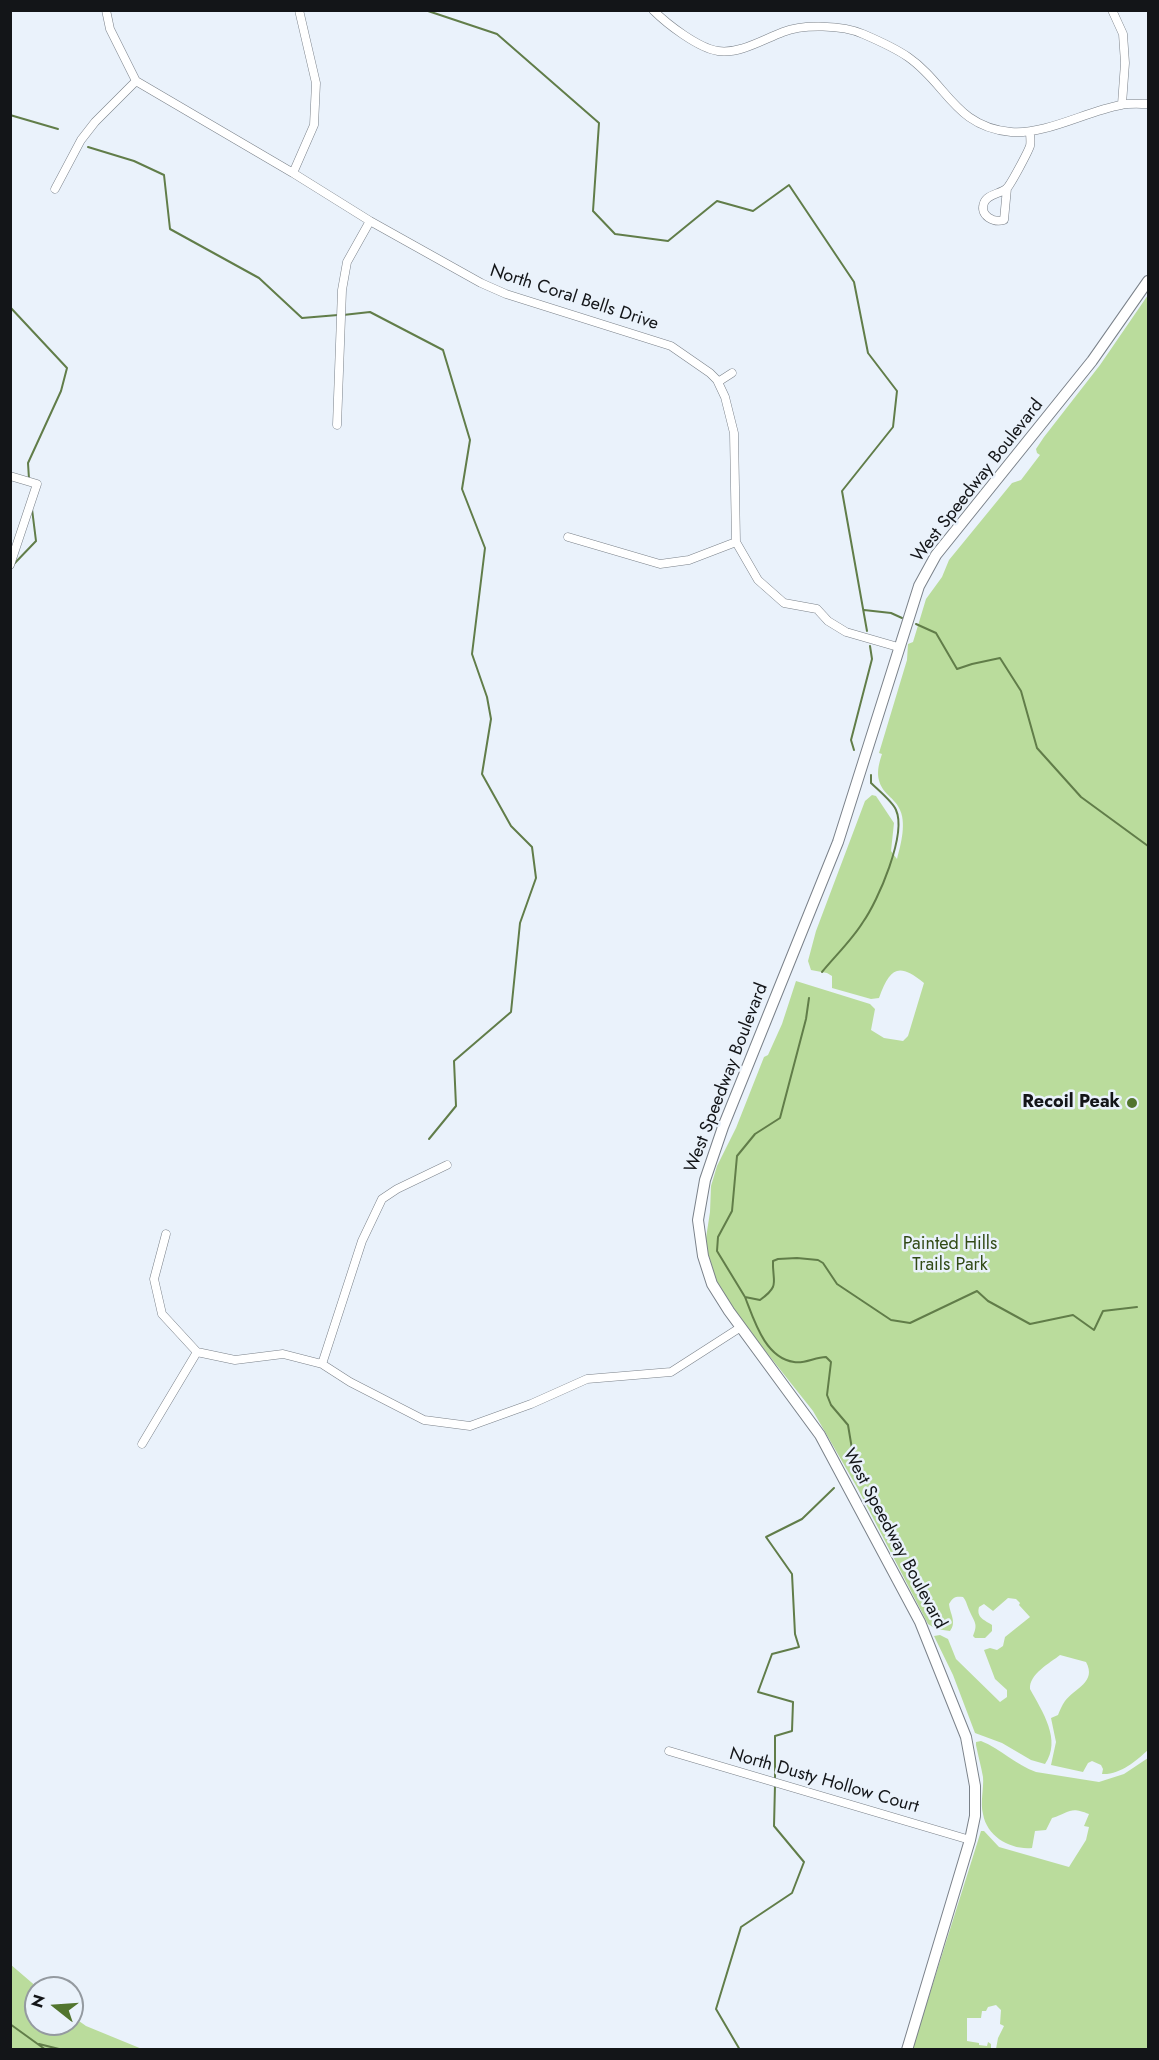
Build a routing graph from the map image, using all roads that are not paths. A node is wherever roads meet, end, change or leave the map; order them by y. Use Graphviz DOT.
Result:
graph roads {
  1 [pos="106,10"];
  2 [pos="298,10"];
  3 [pos="652,10"];
  4 [pos="1112,10"];
  5 [pos="136,81"];
  6 [pos="1122,104"];
  7 [pos="1149,104"];
  8 [pos="1030,132"];
  9 [pos="293,173"];
  10 [pos="1007,188"];
  11 [pos="55,189"];
  12 [pos="370,221"];
  13 [pos="1149,281"];
  14 [pos="732,373"];
  15 [pos="718,382"];
  16 [pos="337,425"];
  17 [pos="10,476"];
  18 [pos="568,537"];
  19 [pos="736,542"];
  20 [pos="10,565"];
  21 [pos="898,647"];
  22 [pos="447,1165"];
  23 [pos="166,1234"];
  24 [pos="741,1327"];
  25 [pos="197,1352"];
  26 [pos="322,1364"];
  27 [pos="142,1444"];
  28 [pos="669,1751"];
  29 [pos="970,1840"];
  30 [pos="907,2049"];
  1 -- 5 [label="street"];
  2 -- 9 [label="street"];
  3 -- 8 [label="street"];
  4 -- 6 [label="street"];
  5 -- 9 [label="street, North Coral Bells Drive"];
  5 -- 11 [label="street"];
  6 -- 7 [label="street"];
  6 -- 8 [label="street"];
  8 -- 10 [label="street"];
  9 -- 12 [label="street, North Coral Bells Drive"];
  10 -- 10 [label="street"];
  12 -- 15 [label="street, North Coral Bells Drive"];
  12 -- 16 [label="street"];
  13 -- 21 [label="main road, West Speedway Boulevard"];
  14 -- 15 [label="street"];
  15 -- 19 [label="street, North Coral Bells Drive"];
  17 -- 20 [label="street"];
  18 -- 19 [label="street"];
  19 -- 21 [label="street, North Coral Bells Drive"];
  21 -- 24 [label="main road, West Speedway Boulevard"];
  22 -- 26 [label="street"];
  23 -- 25 [label="street"];
  24 -- 26 [label="street"];
  24 -- 29 [label="main road, West Speedway Boulevard"];
  25 -- 26 [label="street"];
  25 -- 27 [label="street"];
  28 -- 29 [label="street, North Dusty Hollow Court"];
  29 -- 30 [label="main road, West Speedway Boulevard"];
}
